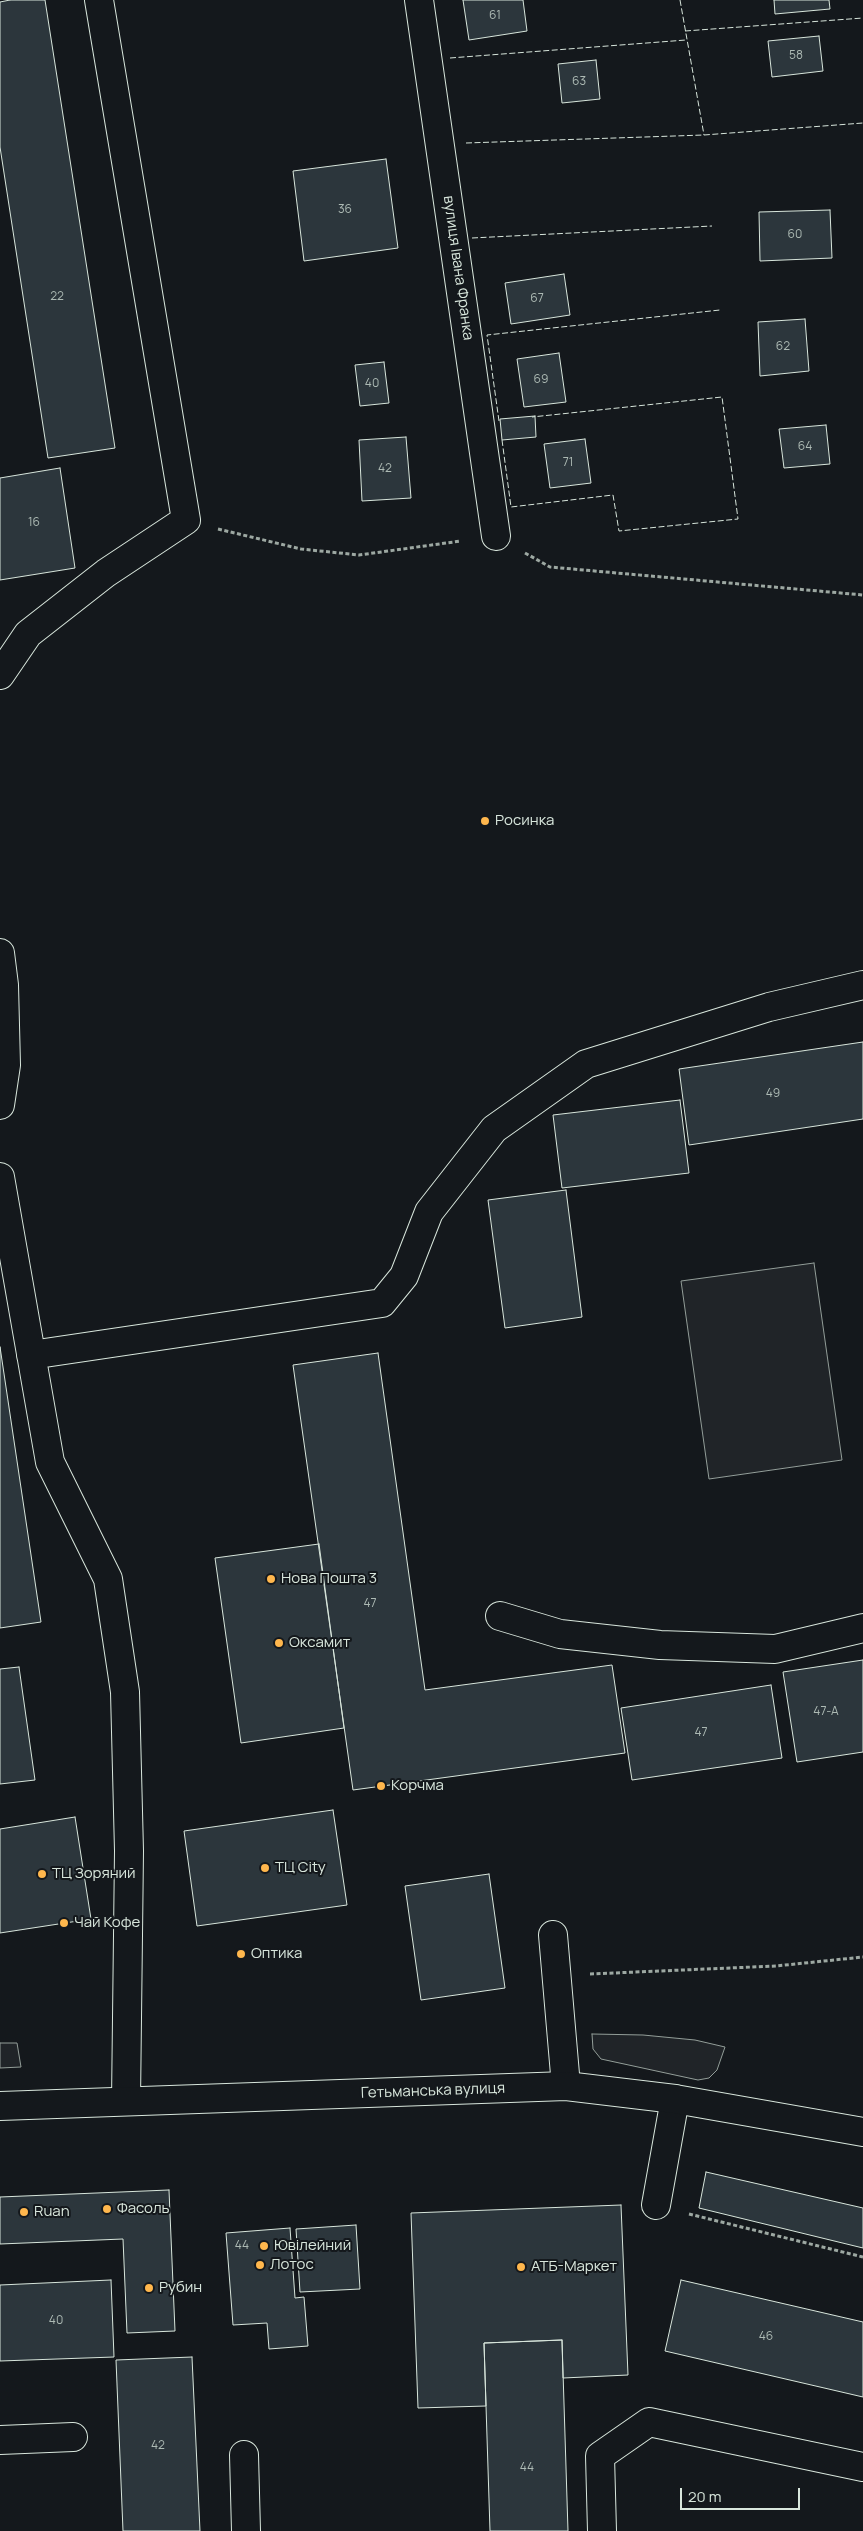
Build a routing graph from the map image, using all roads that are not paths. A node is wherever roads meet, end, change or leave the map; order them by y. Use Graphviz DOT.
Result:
graph roads {
  1 [pos="100,0"];
  2 [pos="419,0"];
  3 [pos="496,536"];
  4 [pos="0,675"];
  5 [pos="0,953"];
  6 [pos="863,986"];
  7 [pos="0,1105"];
  8 [pos="0,1177"];
  9 [pos="31,1355"];
  10 [pos="500,1616"];
  11 [pos="863,1628"];
  12 [pos="553,1935"];
  13 [pos="566,2086"];
  14 [pos="675,2099"];
  15 [pos="126,2101"];
  16 [pos="0,2106"];
  17 [pos="863,2132"];
  18 [pos="656,2205"];
  19 [pos="73,2437"];
  20 [pos="0,2440"];
  21 [pos="244,2455"];
  22 [pos="863,2467"];
  23 [pos="246,2531"];
  24 [pos="602,2531"];
  1 -- 4 [label="main road"];
  2 -- 3 [label="main road, вулиця Івана Франка"];
  5 -- 7 [label="main road"];
  6 -- 9 [label="main road"];
  8 -- 9 [label="main road"];
  9 -- 15 [label="main road"];
  10 -- 11 [label="main road"];
  12 -- 13 [label="main road"];
  13 -- 14 [label="main road, Гетьманська вулиця"];
  13 -- 15 [label="main road, Гетьманська вулиця"];
  14 -- 17 [label="main road, Гетьманська вулиця"];
  14 -- 18 [label="main road"];
  15 -- 16 [label="main road, Гетьманська вулиця"];
  19 -- 20 [label="main road"];
  21 -- 23 [label="main road"];
  22 -- 24 [label="main road"];
}
